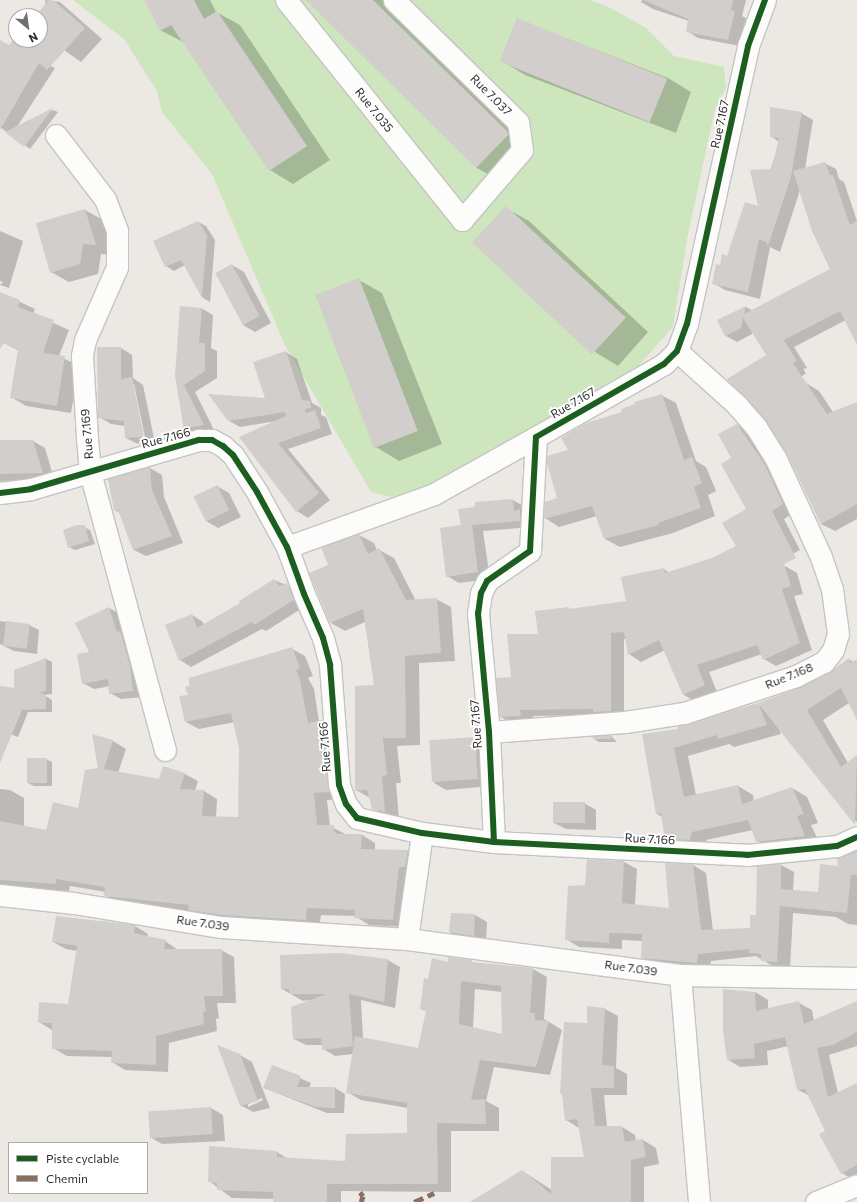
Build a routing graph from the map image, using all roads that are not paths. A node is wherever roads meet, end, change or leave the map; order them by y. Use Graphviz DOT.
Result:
graph roads {
  1 [pos="286,0"];
  2 [pos="394,0"];
  3 [pos="765,0"];
  4 [pos="56,135"];
  5 [pos="462,220"];
  6 [pos="677,351"];
  7 [pos="536,437"];
  8 [pos="90,472"];
  9 [pos="0,493"];
  10 [pos="287,547"];
  11 [pos="489,732"];
  12 [pos="165,750"];
  13 [pos="422,833"];
  14 [pos="857,838"];
  15 [pos="494,842"];
  16 [pos="0,895"];
  17 [pos="408,938"];
  18 [pos="680,975"];
  19 [pos="857,978"];
  20 [pos="857,1185"];
  21 [pos="699,1202"];
  22 [pos="816,1202"];
  1 -- 5 [label="street, Rue 7.035"];
  2 -- 5 [label="street, Rue 7.037"];
  3 -- 6 [label="street, Rue 7.167"];
  4 -- 8 [label="street, Rue 7.169"];
  6 -- 7 [label="street, Rue 7.167"];
  6 -- 11 [label="street, Rue 7.168"];
  7 -- 10 [label="street"];
  7 -- 11 [label="street, Rue 7.167"];
  8 -- 9 [label="street, Rue 7.166"];
  8 -- 10 [label="street, Rue 7.166"];
  8 -- 12 [label="street, Rue 7.169"];
  10 -- 13 [label="street, Rue 7.166"];
  11 -- 15 [label="street, Rue 7.167"];
  13 -- 15 [label="street, Rue 7.166"];
  13 -- 17 [label="street"];
  14 -- 15 [label="street, Rue 7.166"];
  16 -- 17 [label="street, Rue 7.039"];
  17 -- 18 [label="street, Rue 7.039"];
  18 -- 19 [label="street, Rue 7.039"];
  18 -- 21 [label="street"];
  20 -- 22 [label="street"];
}
